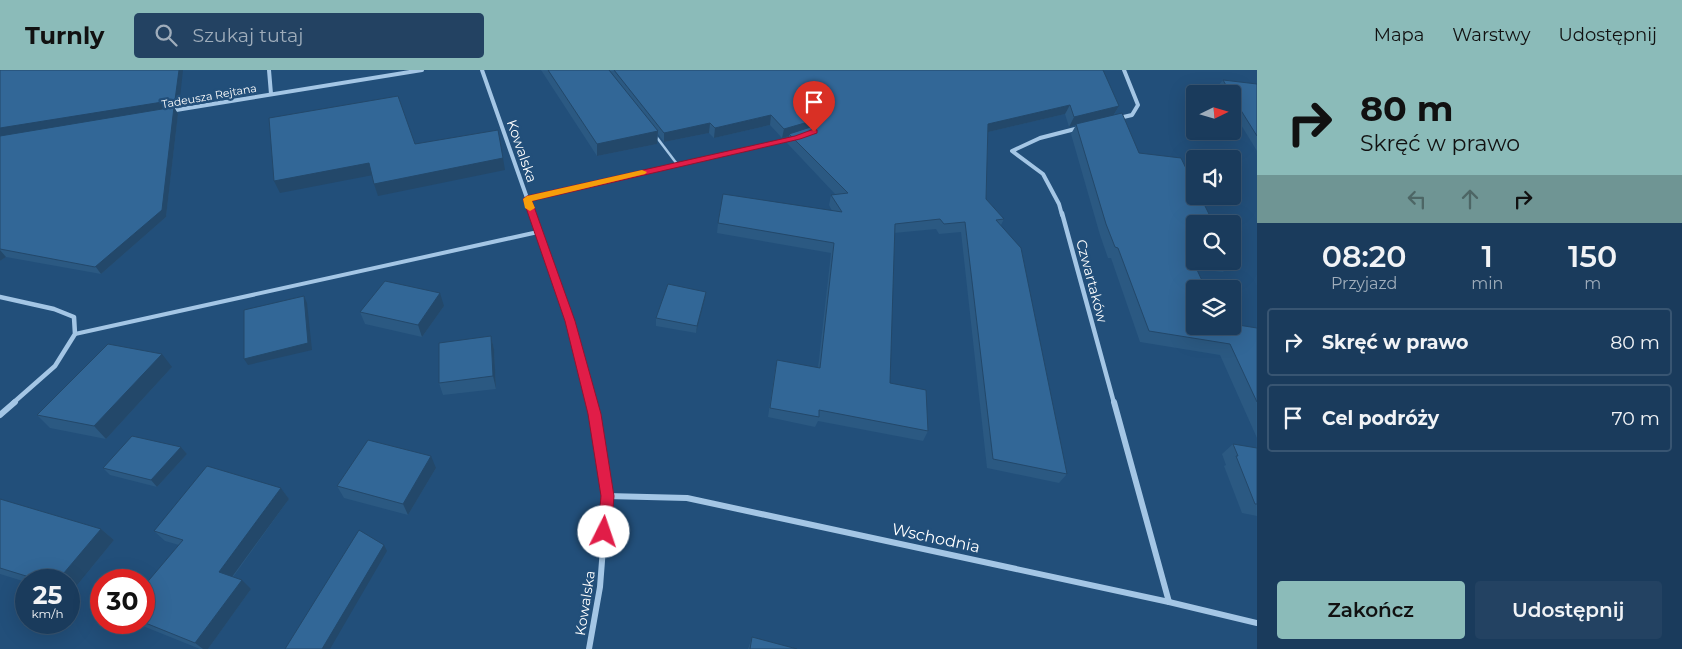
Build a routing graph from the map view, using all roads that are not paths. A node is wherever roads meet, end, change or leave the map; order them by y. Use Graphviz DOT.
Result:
graph roads {
  1 [pos="269,70"];
  2 [pos="422,70"];
  3 [pos="482,70"];
  4 [pos="1124,70"];
  5 [pos="271,94"];
  6 [pos="164,112"];
  7 [pos="1114,119"];
  8 [pos="1087,126"];
  9 [pos="653,133"];
  10 [pos="797,138"];
  11 [pos="677,164"];
  12 [pos="527,199"];
  13 [pos="538,232"];
  14 [pos="0,297"];
  15 [pos="75,334"];
  16 [pos="0,415"];
  17 [pos="607,496"];
  18 [pos="1169,602"];
  19 [pos="1257,623"];
  20 [pos="589,649"];
  1 -- 5 [label="street"];
  2 -- 5 [label="street, Tadeusza Rejtana"];
  3 -- 12 [label="street, Kowalska"];
  4 -- 7 [label="street"];
  5 -- 6 [label="street, Tadeusza Rejtana"];
  8 -- 18 [label="street, Czwartaków"];
  9 -- 11 [label="lane"];
  10 -- 11 [label="lane"];
  11 -- 12 [label="lane"];
  12 -- 13 [label="street, Kowalska"];
  13 -- 15 [label="lane"];
  13 -- 17 [label="street, Kowalska"];
  14 -- 15 [label="street"];
  15 -- 16 [label="street"];
  17 -- 18 [label="street, Wschodnia"];
  17 -- 20 [label="street, Kowalska"];
  18 -- 19 [label="street, Wschodnia"];
}
